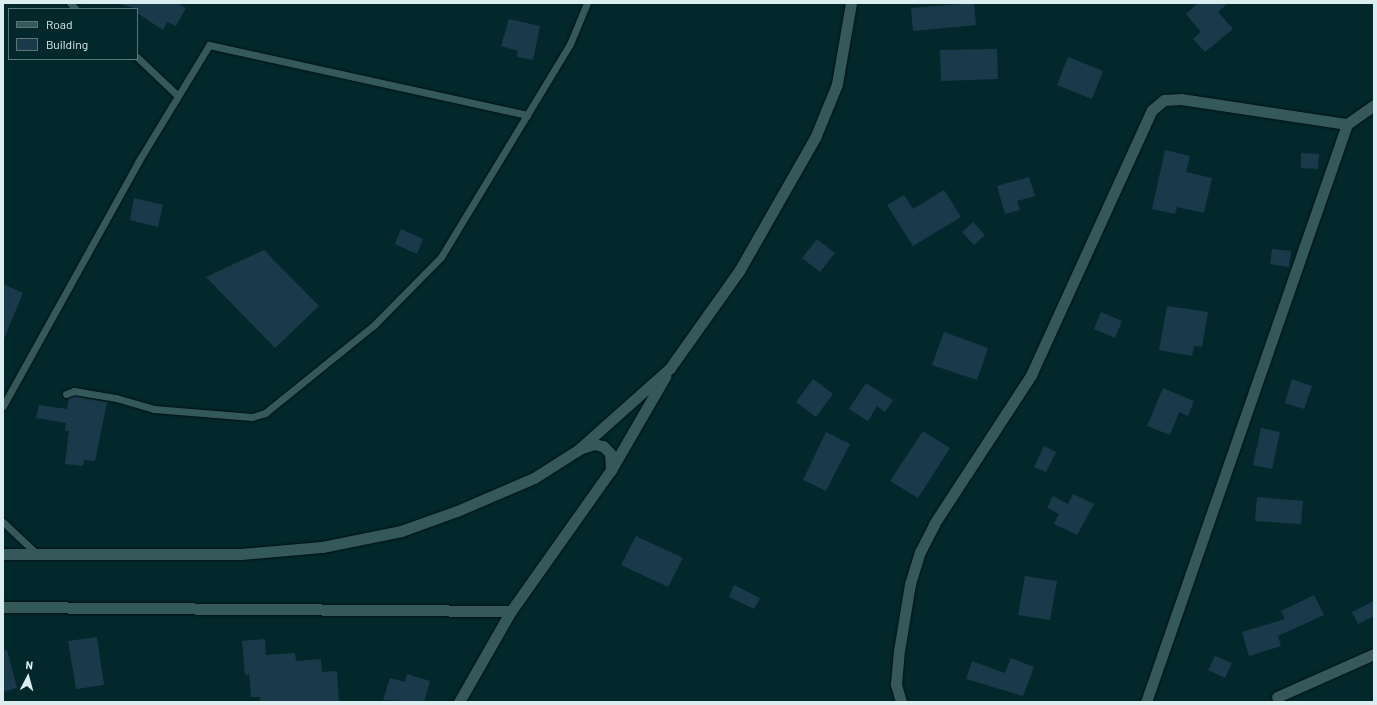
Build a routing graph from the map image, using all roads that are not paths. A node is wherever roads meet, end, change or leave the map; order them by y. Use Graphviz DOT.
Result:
graph roads {
  1 [pos="587,3"];
  2 [pos="851,3"];
  3 [pos="138,58"];
  4 [pos="177,95"];
  5 [pos="1374,105"];
  6 [pos="527,115"];
  7 [pos="1347,124"];
  8 [pos="670,368"];
  9 [pos="66,394"];
  10 [pos="3,406"];
  11 [pos="578,450"];
  12 [pos="611,470"];
  13 [pos="3,522"];
  14 [pos="3,554"];
  15 [pos="37,554"];
  16 [pos="3,607"];
  17 [pos="511,611"];
  18 [pos="1374,654"];
  19 [pos="1277,697"];
  20 [pos="459,702"];
  21 [pos="901,702"];
  22 [pos="1146,702"];
  1 -- 6 [label="lane"];
  2 -- 8 [label="street"];
  3 -- 4 [label="lane"];
  4 -- 6 [label="lane"];
  4 -- 10 [label="lane"];
  5 -- 7 [label="street"];
  6 -- 9 [label="lane"];
  7 -- 21 [label="street"];
  7 -- 22 [label="street"];
  8 -- 11 [label="street"];
  8 -- 12 [label="street"];
  11 -- 12 [label="street"];
  11 -- 15 [label="street"];
  12 -- 17 [label="street"];
  13 -- 15 [label="lane"];
  14 -- 15 [label="street"];
  16 -- 17 [label="street"];
  17 -- 20 [label="street"];
  18 -- 19 [label="street"];
}
